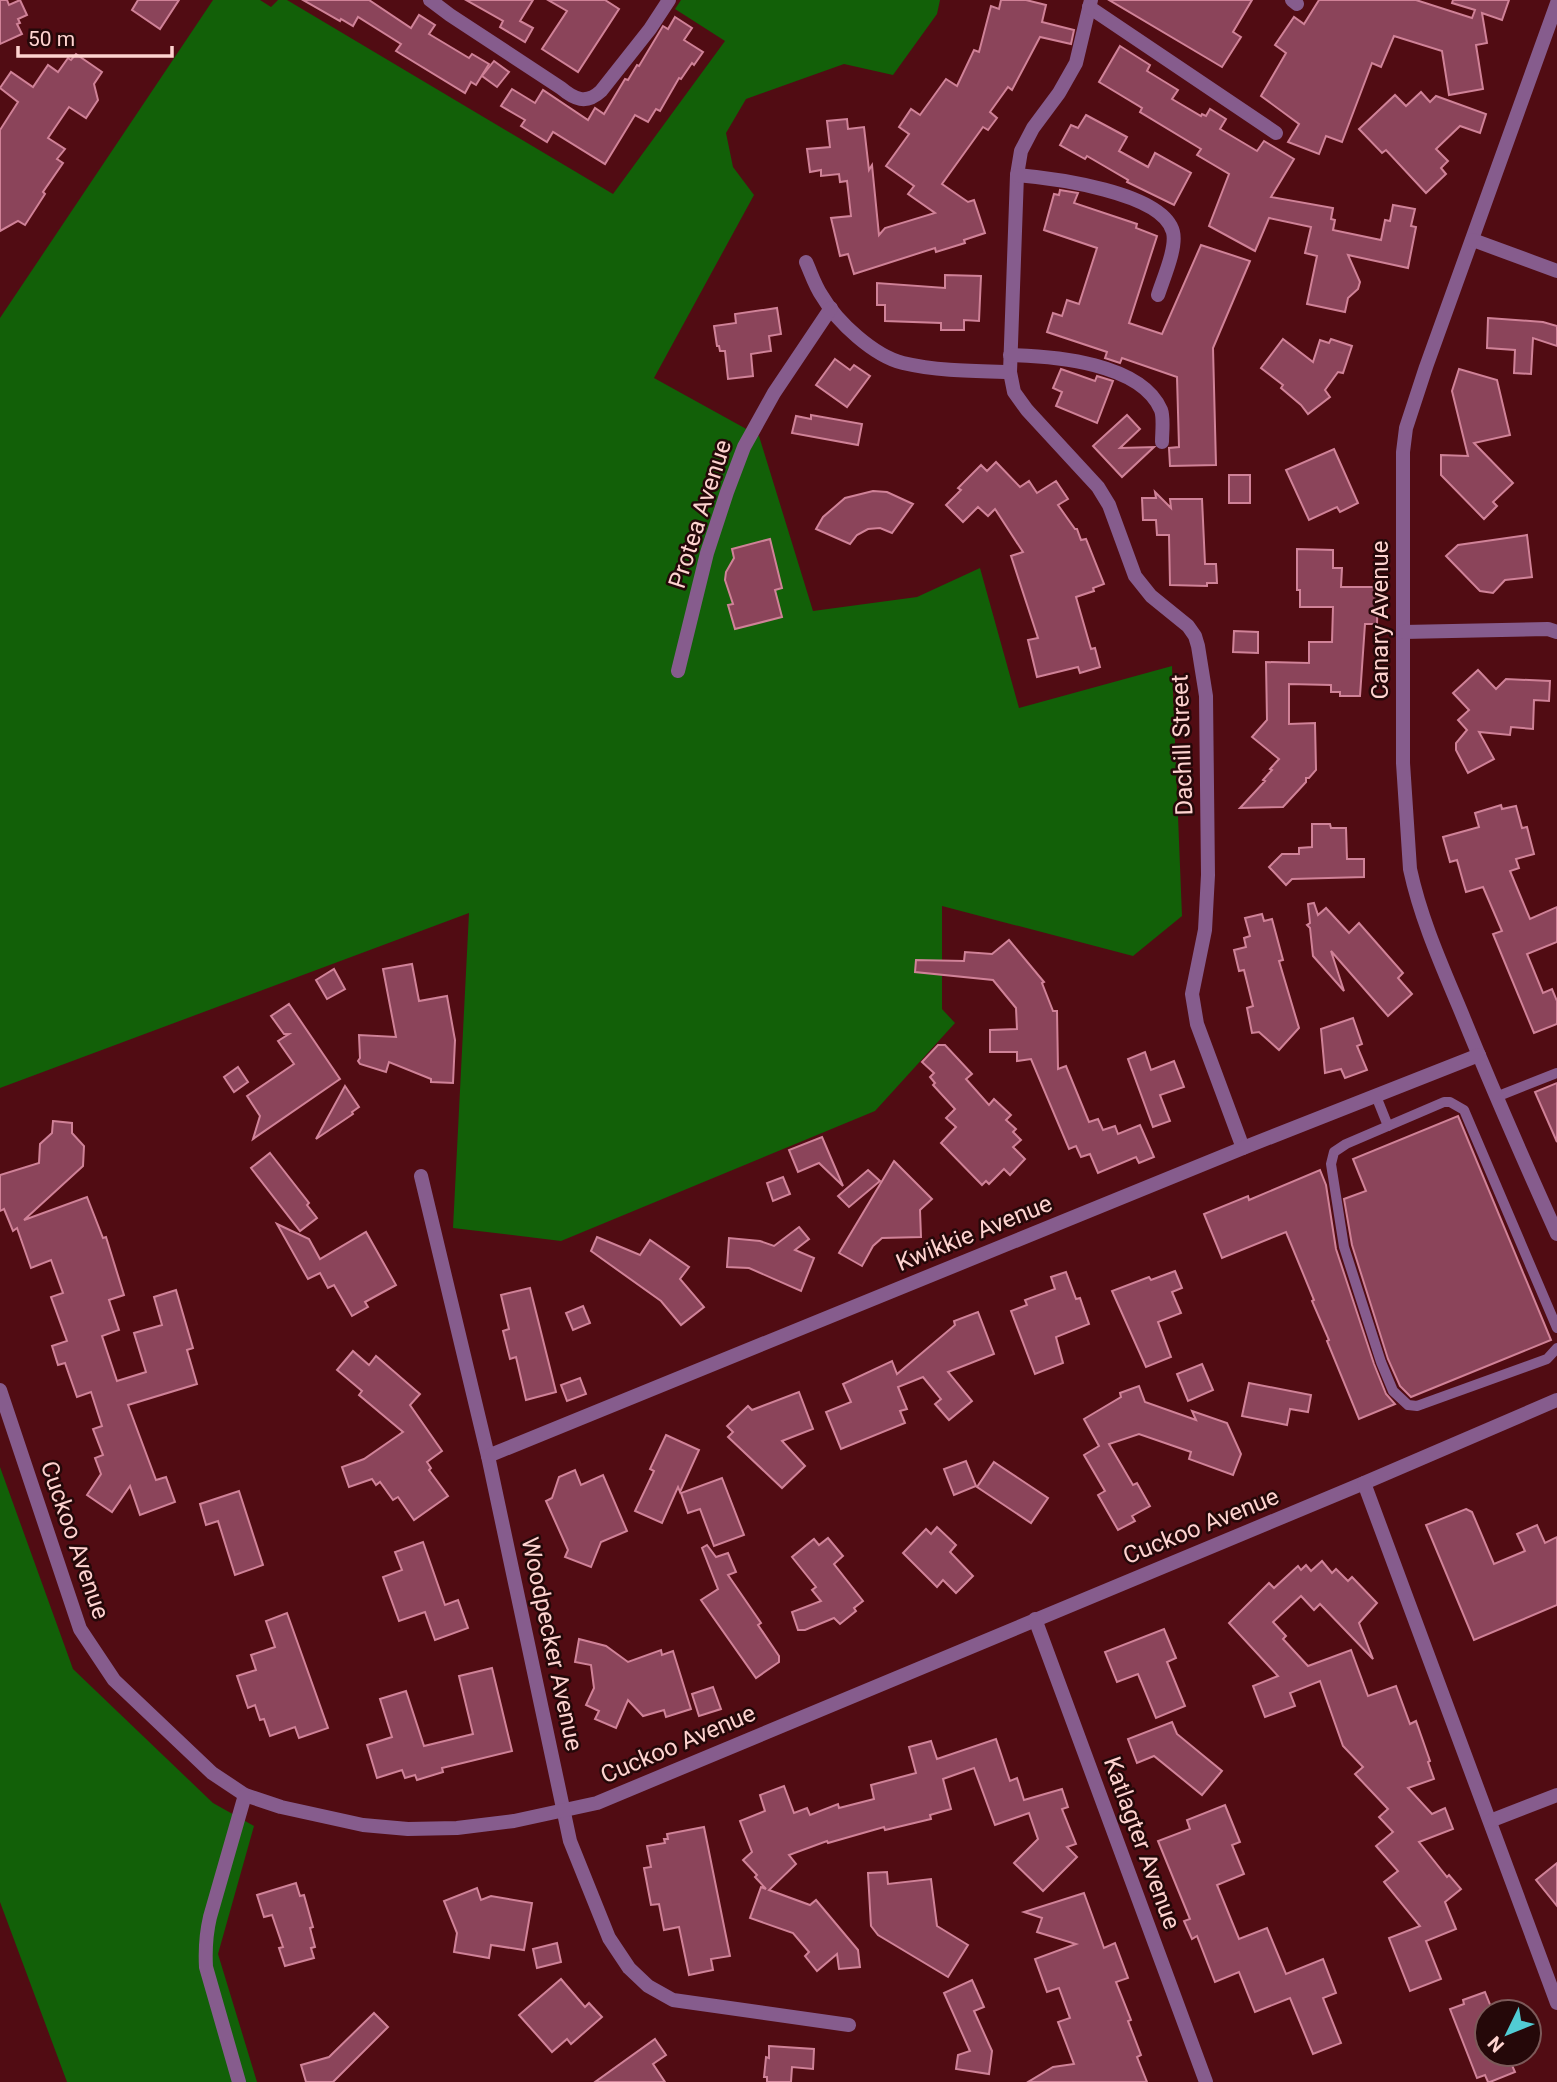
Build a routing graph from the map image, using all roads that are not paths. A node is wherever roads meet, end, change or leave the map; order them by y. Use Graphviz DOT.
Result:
graph roads {
  1 [pos="430,0"];
  2 [pos="669,0"];
  3 [pos="1557,3"];
  4 [pos="1090,4"];
  5 [pos="1276,133"];
  6 [pos="1017,175"];
  7 [pos="1473,240"];
  8 [pos="806,262"];
  9 [pos="1557,271"];
  10 [pos="1158,295"];
  11 [pos="831,308"];
  12 [pos="1010,355"];
  13 [pos="1010,372"];
  14 [pos="1162,442"];
  15 [pos="1403,632"];
  16 [pos="1557,632"];
  17 [pos="678,671"];
  18 [pos="1479,1055"];
  19 [pos="1557,1073"];
  20 [pos="1376,1096"];
  21 [pos="1496,1097"];
  22 [pos="1388,1126"];
  23 [pos="1244,1148"];
  24 [pos="421,1176"];
  25 [pos="1557,1234"];
  26 [pos="1557,1328"];
  27 [pos="1557,1348"];
  28 [pos="0,1390"];
  29 [pos="1557,1400"];
  30 [pos="488,1457"];
  31 [pos="1364,1483"];
  32 [pos="1035,1619"];
  33 [pos="245,1795"];
  34 [pos="1557,1795"];
  35 [pos="565,1810"];
  36 [pos="1490,1821"];
  37 [pos="1557,2003"];
  38 [pos="849,2025"];
  39 [pos="239,2082"];
  40 [pos="1206,2082"];
  1 -- 2 [label="street"];
  3 -- 7 [label="street, Canary Avenue"];
  4 -- 5 [label="street"];
  4 -- 6 [label="street, Dachill Street"];
  6 -- 10 [label="street"];
  6 -- 12 [label="street, Dachill Street"];
  7 -- 9 [label="street"];
  7 -- 15 [label="street, Canary Avenue"];
  8 -- 11 [label="street"];
  11 -- 13 [label="street"];
  11 -- 17 [label="street, Protea Avenue"];
  12 -- 13 [label="street, Dachill Street"];
  12 -- 14 [label="street"];
  13 -- 23 [label="street, Dachill Street"];
  15 -- 16 [label="street"];
  15 -- 18 [label="street, Canary Avenue"];
  18 -- 20 [label="street, Kwikkie Avenue"];
  18 -- 21 [label="street, Canary Avenue"];
  19 -- 21 [label="lane"];
  20 -- 22 [label="lane"];
  20 -- 23 [label="street, Kwikkie Avenue"];
  21 -- 25 [label="street, Canary Avenue"];
  22 -- 26 [label="lane"];
  22 -- 27 [label="lane"];
  23 -- 30 [label="street, Kwikkie Avenue"];
  24 -- 30 [label="street, Woodpecker Avenue"];
  28 -- 33 [label="street, Cuckoo Avenue"];
  29 -- 31 [label="street, Cuckoo Avenue"];
  30 -- 35 [label="street, Woodpecker Avenue"];
  31 -- 32 [label="street, Cuckoo Avenue"];
  31 -- 36 [label="street"];
  32 -- 35 [label="street, Cuckoo Avenue"];
  32 -- 40 [label="street, Katlagter Avenue"];
  33 -- 35 [label="street, Cuckoo Avenue"];
  33 -- 39 [label="street"];
  34 -- 36 [label="street"];
  35 -- 38 [label="street, Woodpecker Avenue"];
  36 -- 37 [label="street"];
}
